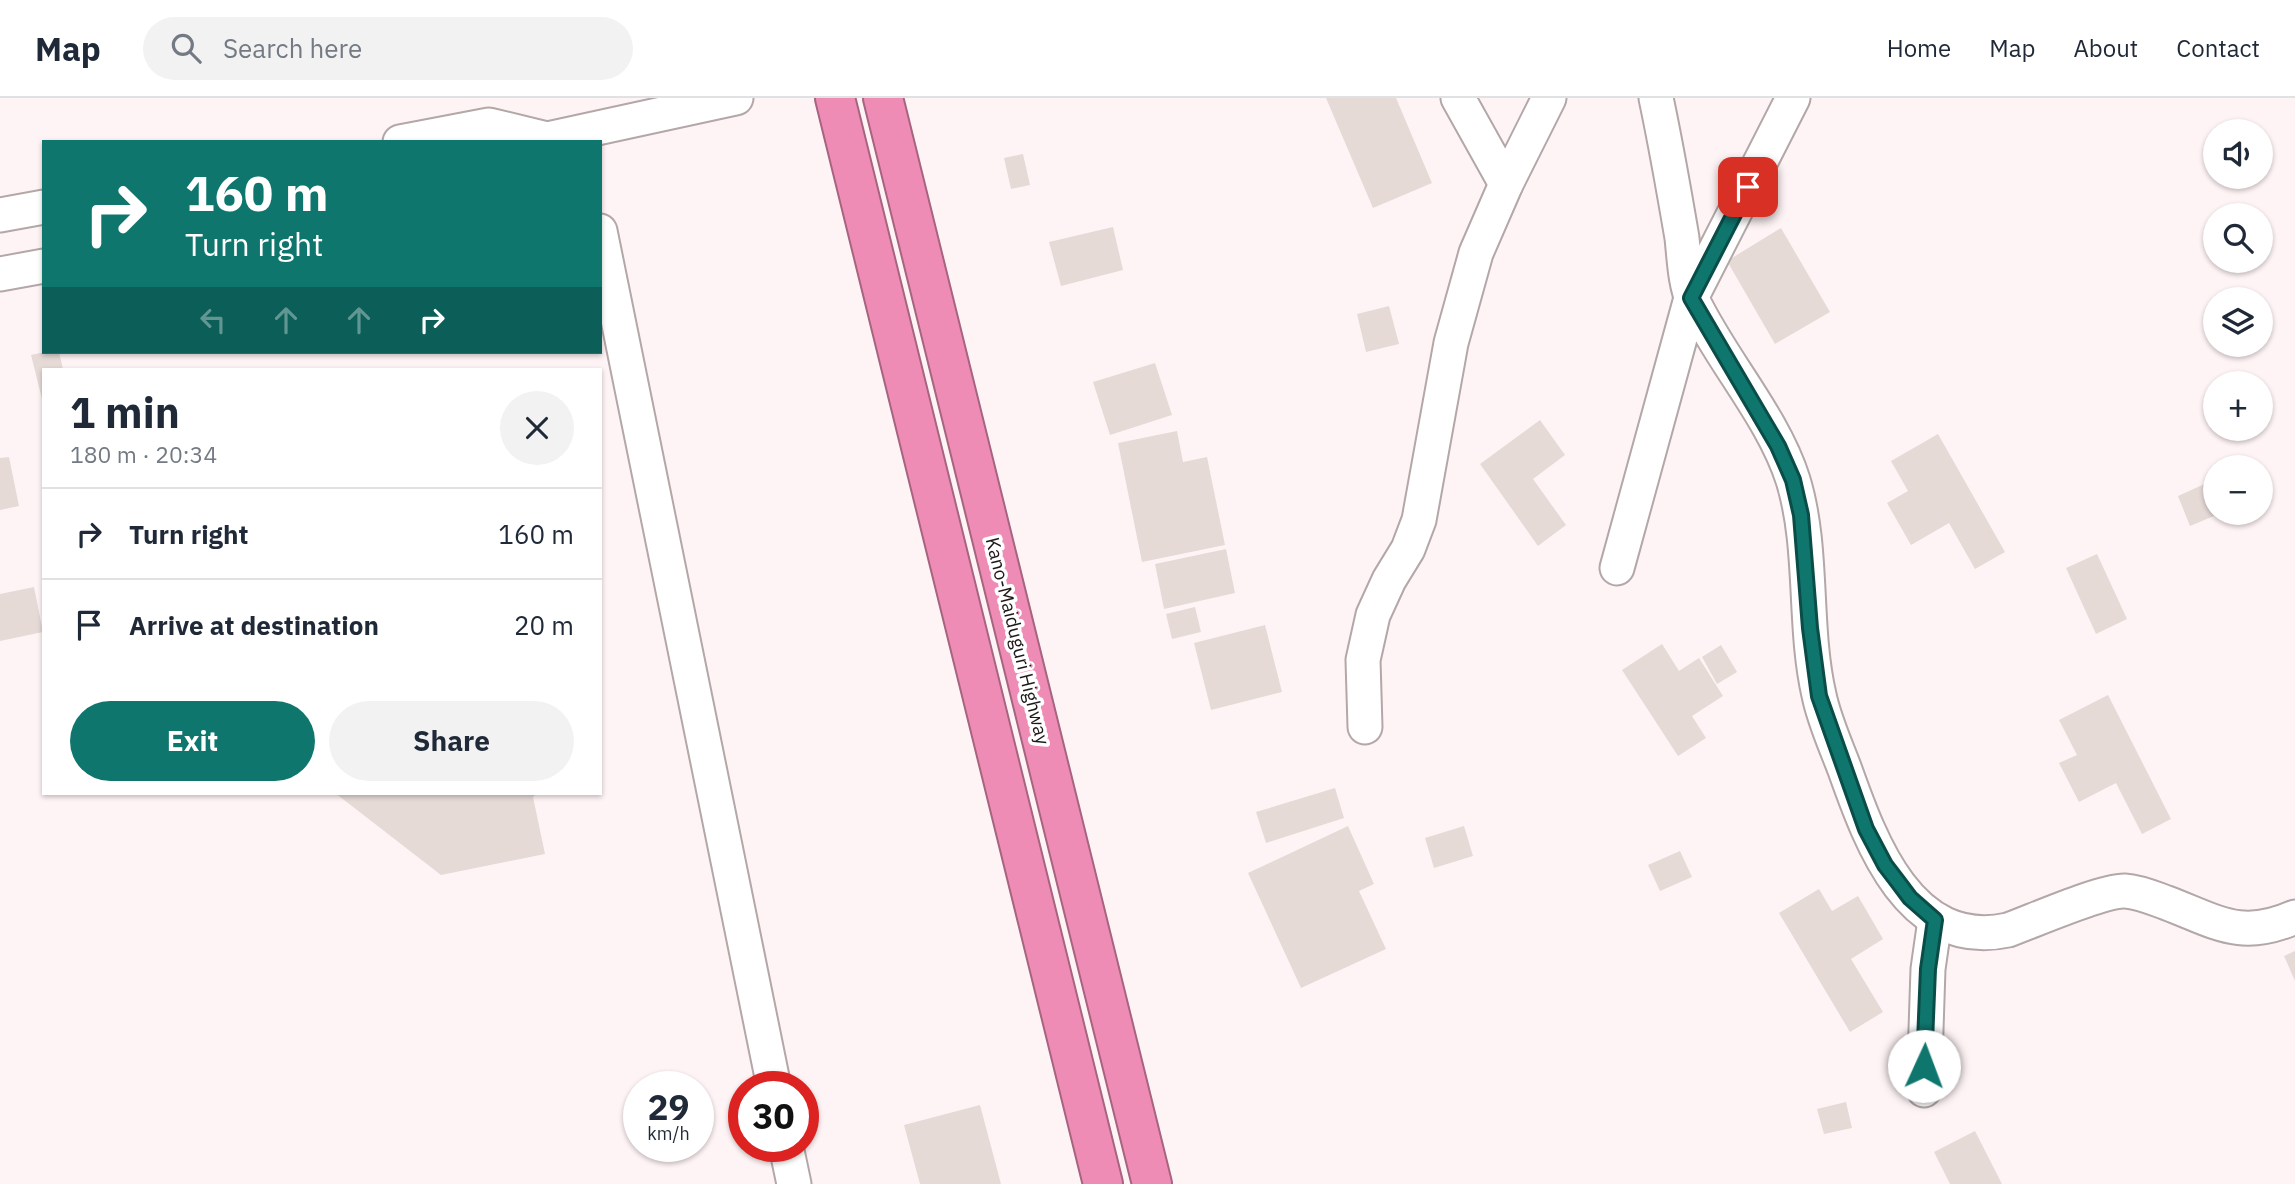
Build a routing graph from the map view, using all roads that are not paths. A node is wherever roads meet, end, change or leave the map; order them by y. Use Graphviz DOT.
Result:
graph roads {
  1 [pos="736,98"];
  2 [pos="835,98"];
  3 [pos="883,98"];
  4 [pos="1458,98"];
  5 [pos="1549,98"];
  6 [pos="1656,98"];
  7 [pos="1793,98"];
  8 [pos="581,137"];
  9 [pos="410,140"];
  10 [pos="545,140"];
  11 [pos="1506,184"];
  12 [pos="42,207"];
  13 [pos="0,215"];
  14 [pos="602,241"];
  15 [pos="42,266"];
  16 [pos="0,274"];
  17 [pos="1691,298"];
  18 [pos="1617,568"];
  19 [pos="1366,727"];
  20 [pos="2295,917"];
  21 [pos="1935,920"];
  22 [pos="771,1071"];
  23 [pos="1924,1090"];
  24 [pos="789,1162"];
  25 [pos="794,1184"];
  26 [pos="1103,1184"];
  27 [pos="1152,1184"];
  1 -- 8 [label="street"];
  2 -- 26 [label="highway"];
  3 -- 27 [label="highway, Kano-Maiduguri Highway"];
  4 -- 11 [label="street"];
  5 -- 11 [label="street"];
  6 -- 17 [label="street"];
  7 -- 17 [label="street"];
  8 -- 10 [label="street"];
  9 -- 10 [label="street"];
  11 -- 19 [label="street"];
  12 -- 13 [label="street"];
  14 -- 22 [label="street"];
  15 -- 16 [label="street"];
  17 -- 18 [label="street"];
  17 -- 21 [label="street"];
  20 -- 21 [label="street"];
  21 -- 23 [label="street"];
  24 -- 25 [label="street"];
}
